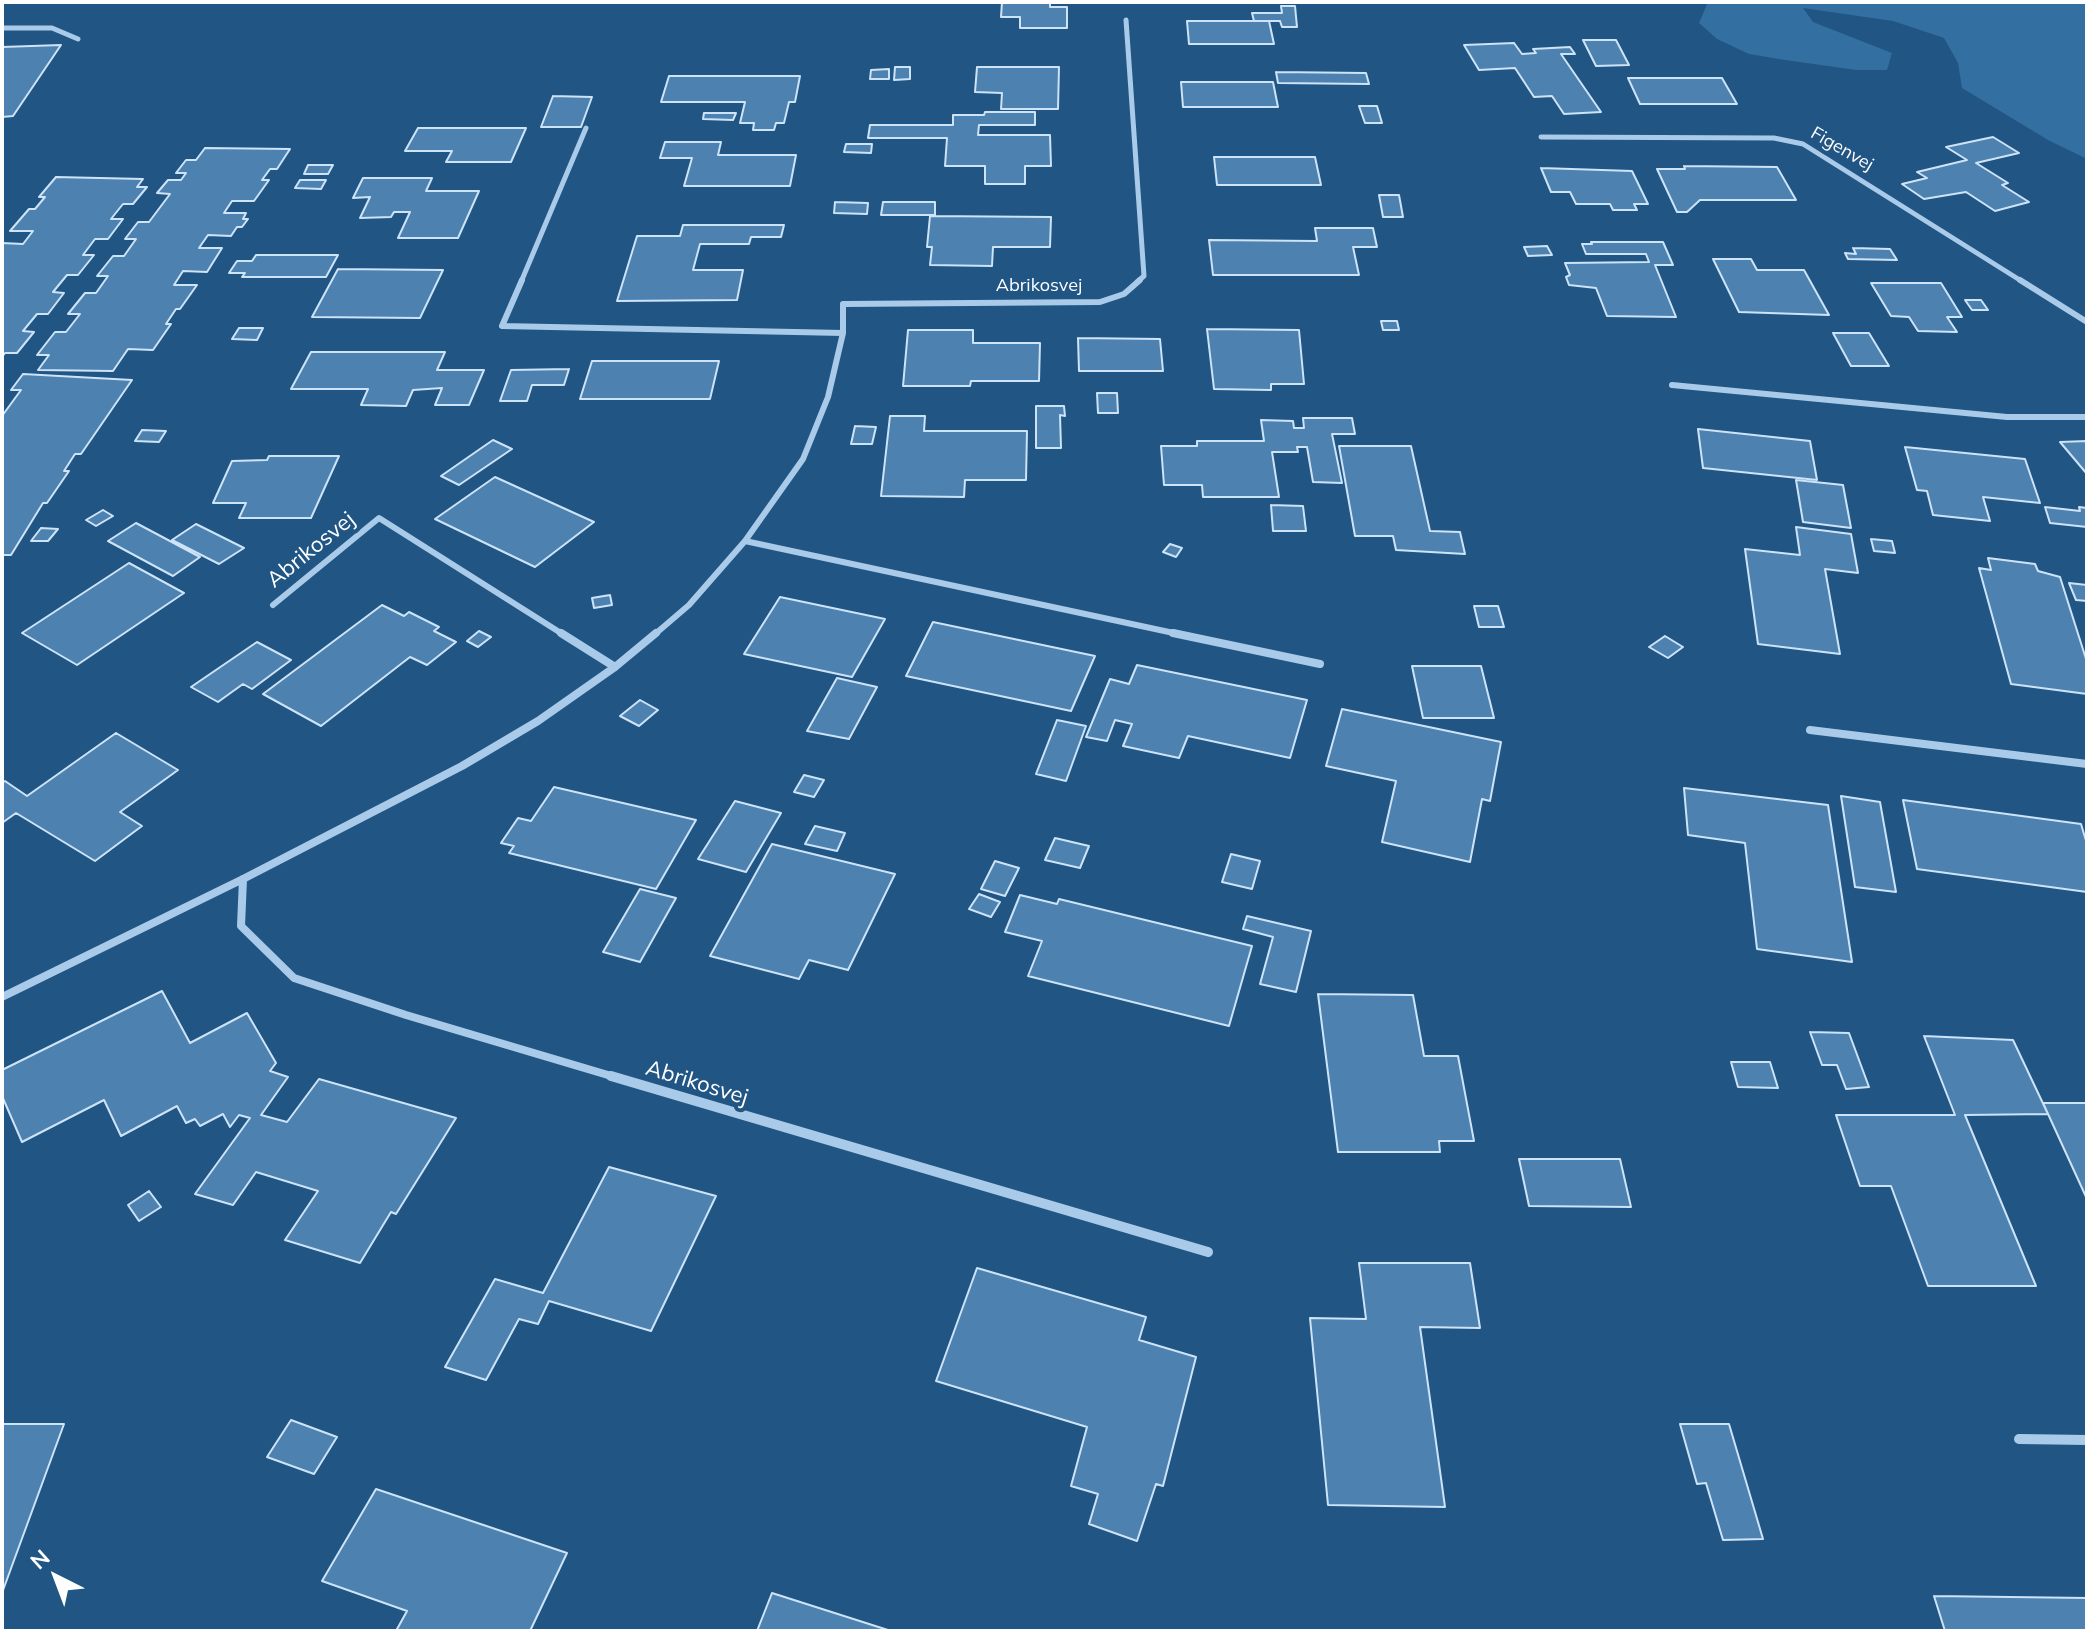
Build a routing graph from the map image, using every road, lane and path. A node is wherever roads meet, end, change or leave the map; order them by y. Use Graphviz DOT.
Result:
graph roads {
  1 [pos="1126,20"];
  2 [pos="2,28"];
  3 [pos="78,39"];
  4 [pos="586,128"];
  5 [pos="1541,137"];
  6 [pos="2087,322"];
  7 [pos="843,333"];
  8 [pos="1672,385"];
  9 [pos="2087,417"];
  10 [pos="745,541"];
  11 [pos="273,605"];
  12 [pos="1320,664"];
  13 [pos="615,667"];
  14 [pos="1810,730"];
  15 [pos="2087,764"];
  16 [pos="243,879"];
  17 [pos="2,997"];
  18 [pos="1208,1252"];
  19 [pos="2019,1439"];
  20 [pos="2087,1440"];
  1 -- 7 [label="street, Abrikosvej"];
  2 -- 3 [label="street"];
  4 -- 7 [label="street"];
  5 -- 6 [label="street, Figenvej"];
  7 -- 10 [label="street, Abrikosvej"];
  8 -- 9 [label="street"];
  10 -- 12 [label="street"];
  10 -- 13 [label="street, Abrikosvej"];
  11 -- 13 [label="street, Abrikosvej"];
  13 -- 16 [label="street, Abrikosvej"];
  14 -- 15 [label="street"];
  16 -- 17 [label="street, Abrikosvej"];
  16 -- 18 [label="street, Abrikosvej"];
  19 -- 20 [label="street"];
}
